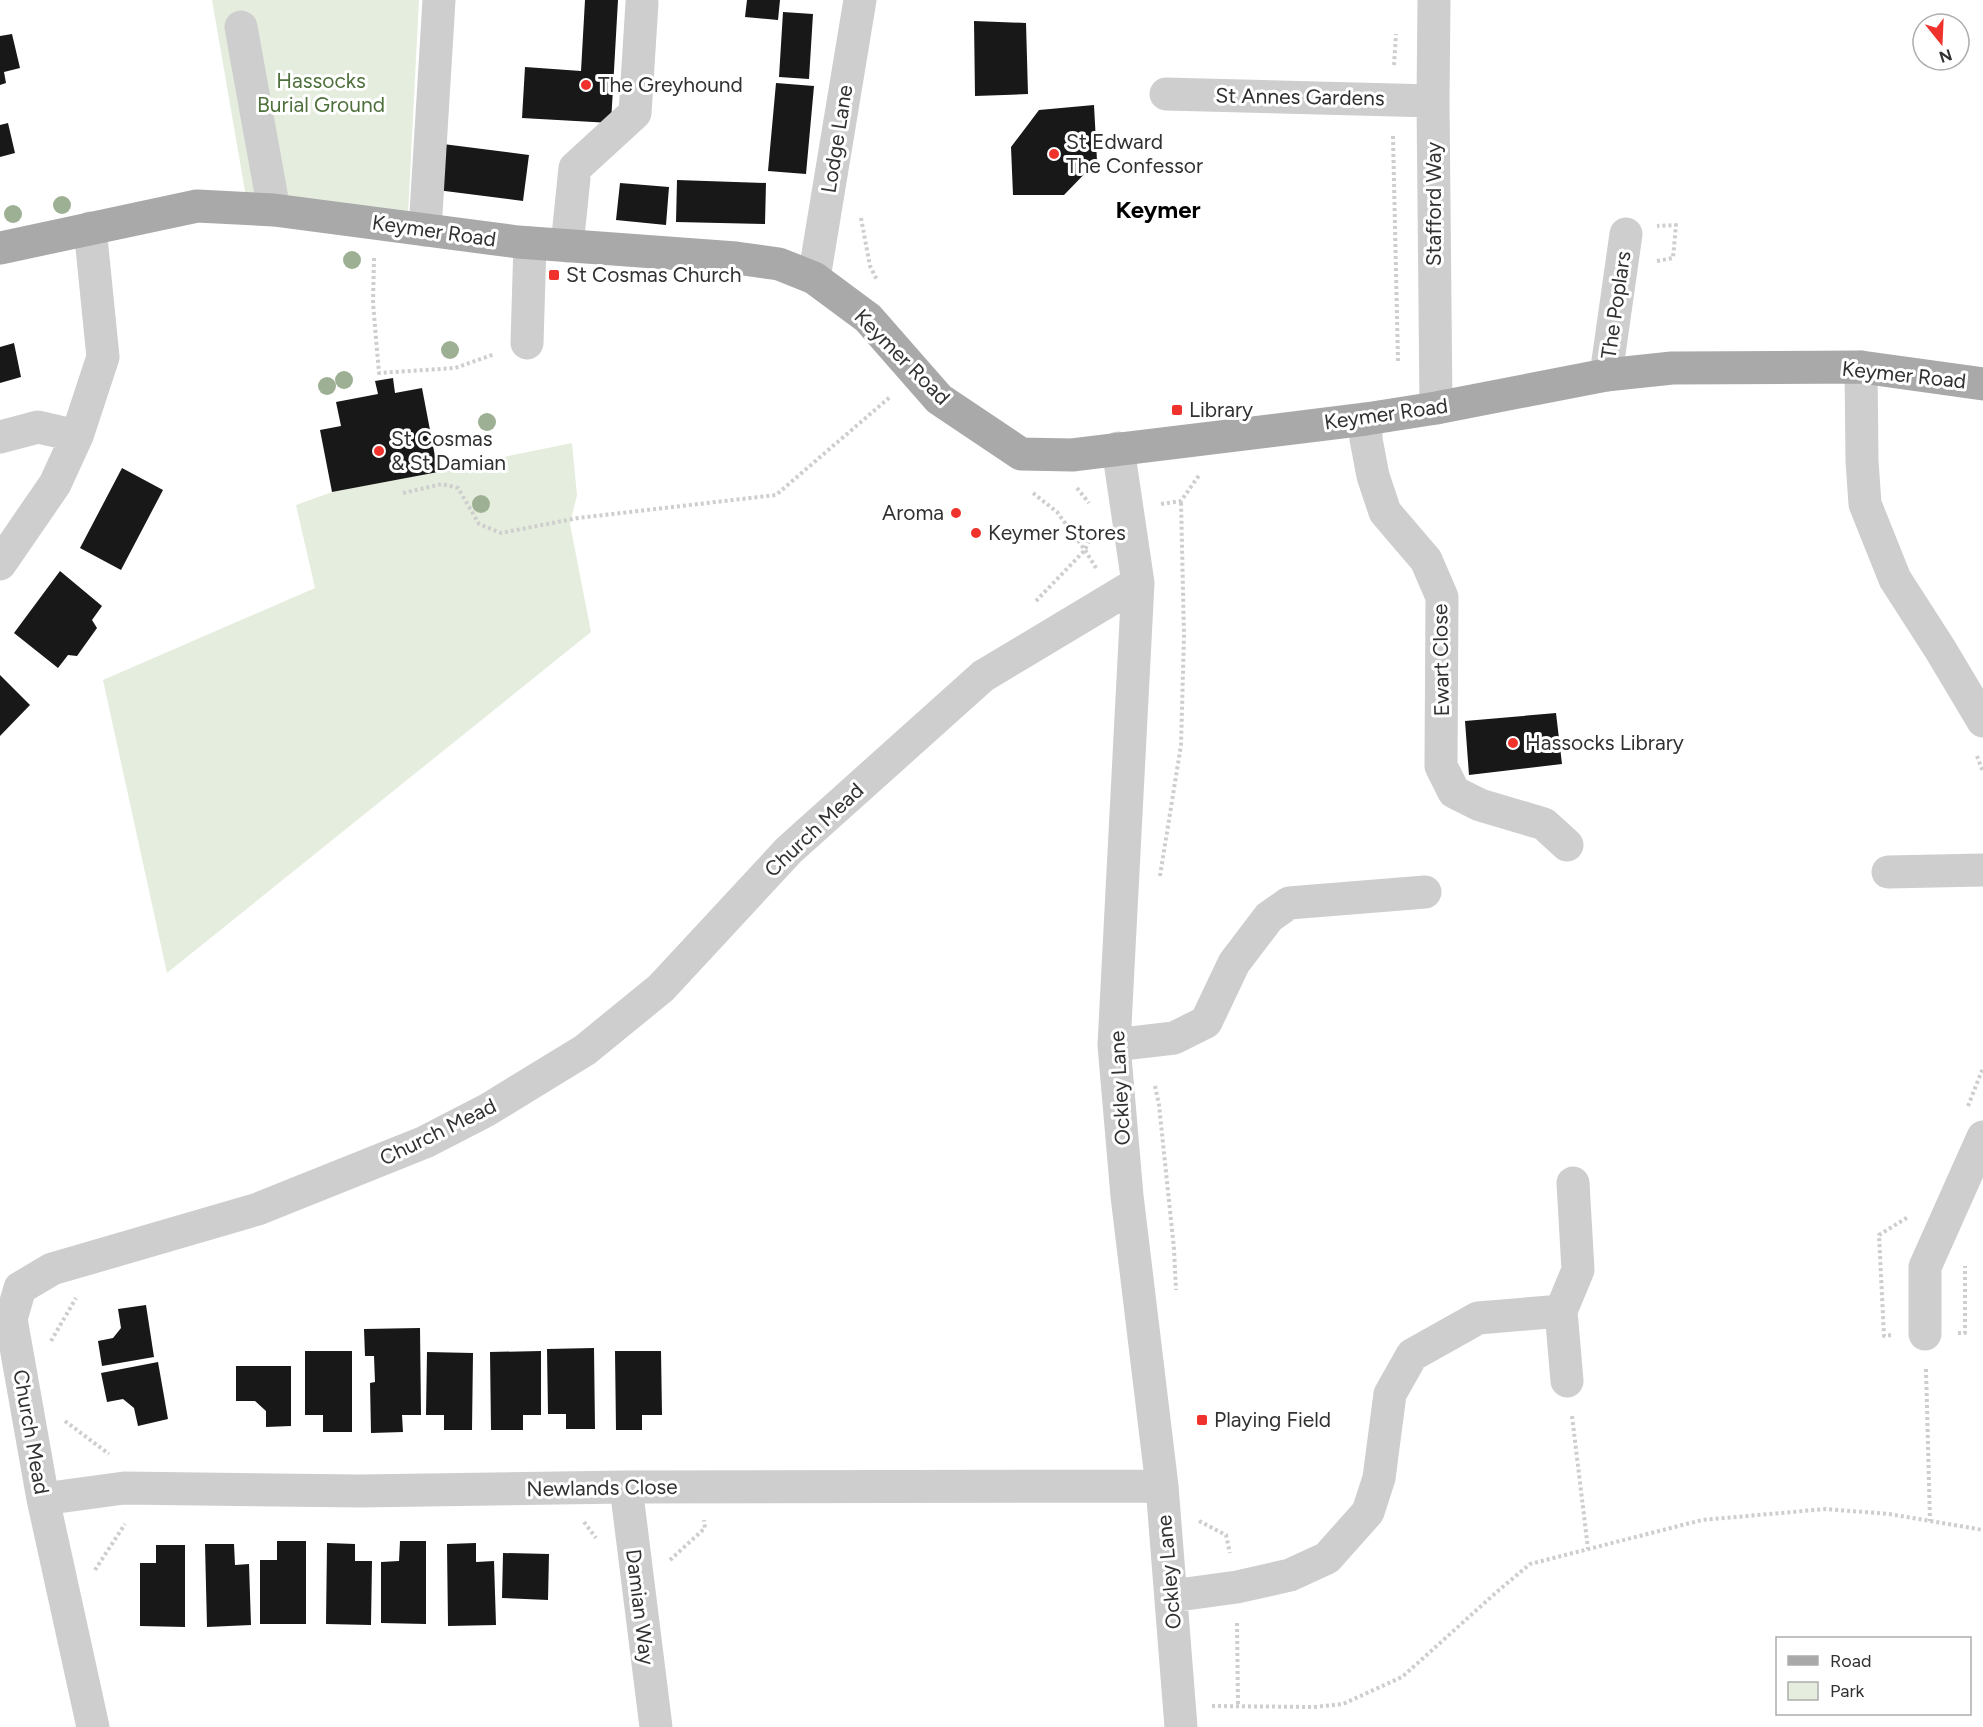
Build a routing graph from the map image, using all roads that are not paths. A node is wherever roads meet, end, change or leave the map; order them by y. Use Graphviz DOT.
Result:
graph roads {
  1 [pos="439,0"];
  2 [pos="860,0"];
  3 [pos="1434,0"];
  4 [pos="642,3"];
  5 [pos="241,27"];
  6 [pos="1166,94"];
  7 [pos="1433,101"];
  8 [pos="274,210"];
  9 [pos="90,228"];
  10 [pos="425,230"];
  11 [pos="1626,234"];
  12 [pos="530,243"];
  13 [pos="567,246"];
  14 [pos="0,248"];
  15 [pos="814,278"];
  16 [pos="526,343"];
  17 [pos="1861,367"];
  18 [pos="1606,375"];
  19 [pos="1983,384"];
  20 [pos="1436,408"];
  21 [pos="1366,419"];
  22 [pos="0,436"];
  23 [pos="77,436"];
  24 [pos="1118,448"];
  25 [pos="0,564"];
  26 [pos="1138,583"];
  27 [pos="1983,721"];
  28 [pos="1567,845"];
  29 [pos="1983,870"];
  30 [pos="1888,872"];
  31 [pos="1425,892"];
  32 [pos="1130,1043"];
  33 [pos="1983,1137"];
  34 [pos="1573,1183"];
  35 [pos="1561,1311"];
  36 [pos="1925,1334"];
  37 [pos="1567,1382"];
  38 [pos="626,1487"];
  39 [pos="43,1499"];
  40 [pos="1163,1502"];
  41 [pos="1171,1596"];
  42 [pos="1181,1717"];
  43 [pos="93,1727"];
  44 [pos="656,1727"];
  1 -- 10 [label="street"];
  2 -- 15 [label="street, Lodge Lane"];
  3 -- 7 [label="street, Stafford Way"];
  4 -- 13 [label="street"];
  5 -- 8 [label="street"];
  6 -- 7 [label="street, St Annes Gardens"];
  7 -- 20 [label="street, Stafford Way"];
  8 -- 9 [label="main road, Keymer Road"];
  8 -- 10 [label="main road, Keymer Road"];
  9 -- 14 [label="main road, Keymer Road"];
  9 -- 23 [label="street"];
  10 -- 12 [label="main road, Keymer Road"];
  11 -- 18 [label="street, The Poplars"];
  12 -- 13 [label="main road, Keymer Road"];
  12 -- 16 [label="street"];
  13 -- 15 [label="main road, Keymer Road"];
  15 -- 24 [label="main road, Keymer Road"];
  17 -- 18 [label="main road, Keymer Road"];
  17 -- 19 [label="main road, Keymer Road"];
  17 -- 27 [label="street"];
  18 -- 20 [label="main road, Keymer Road"];
  20 -- 21 [label="main road, Keymer Road"];
  21 -- 24 [label="main road, Keymer Road"];
  21 -- 28 [label="street, Ewart Close"];
  22 -- 23 [label="street"];
  23 -- 25 [label="street"];
  24 -- 26 [label="street, Ockley Lane"];
  26 -- 32 [label="street, Ockley Lane"];
  26 -- 39 [label="street, Church Mead"];
  29 -- 30 [label="street"];
  31 -- 32 [label="street"];
  32 -- 40 [label="street, Ockley Lane"];
  33 -- 36 [label="street"];
  34 -- 35 [label="street"];
  35 -- 37 [label="street"];
  35 -- 41 [label="street"];
  38 -- 39 [label="street, Newlands Close"];
  38 -- 40 [label="street, Newlands Close"];
  38 -- 44 [label="street, Damian Way"];
  39 -- 43 [label="street, Church Mead"];
  40 -- 41 [label="street, Ockley Lane"];
  41 -- 42 [label="street, Ockley Lane"];
}
